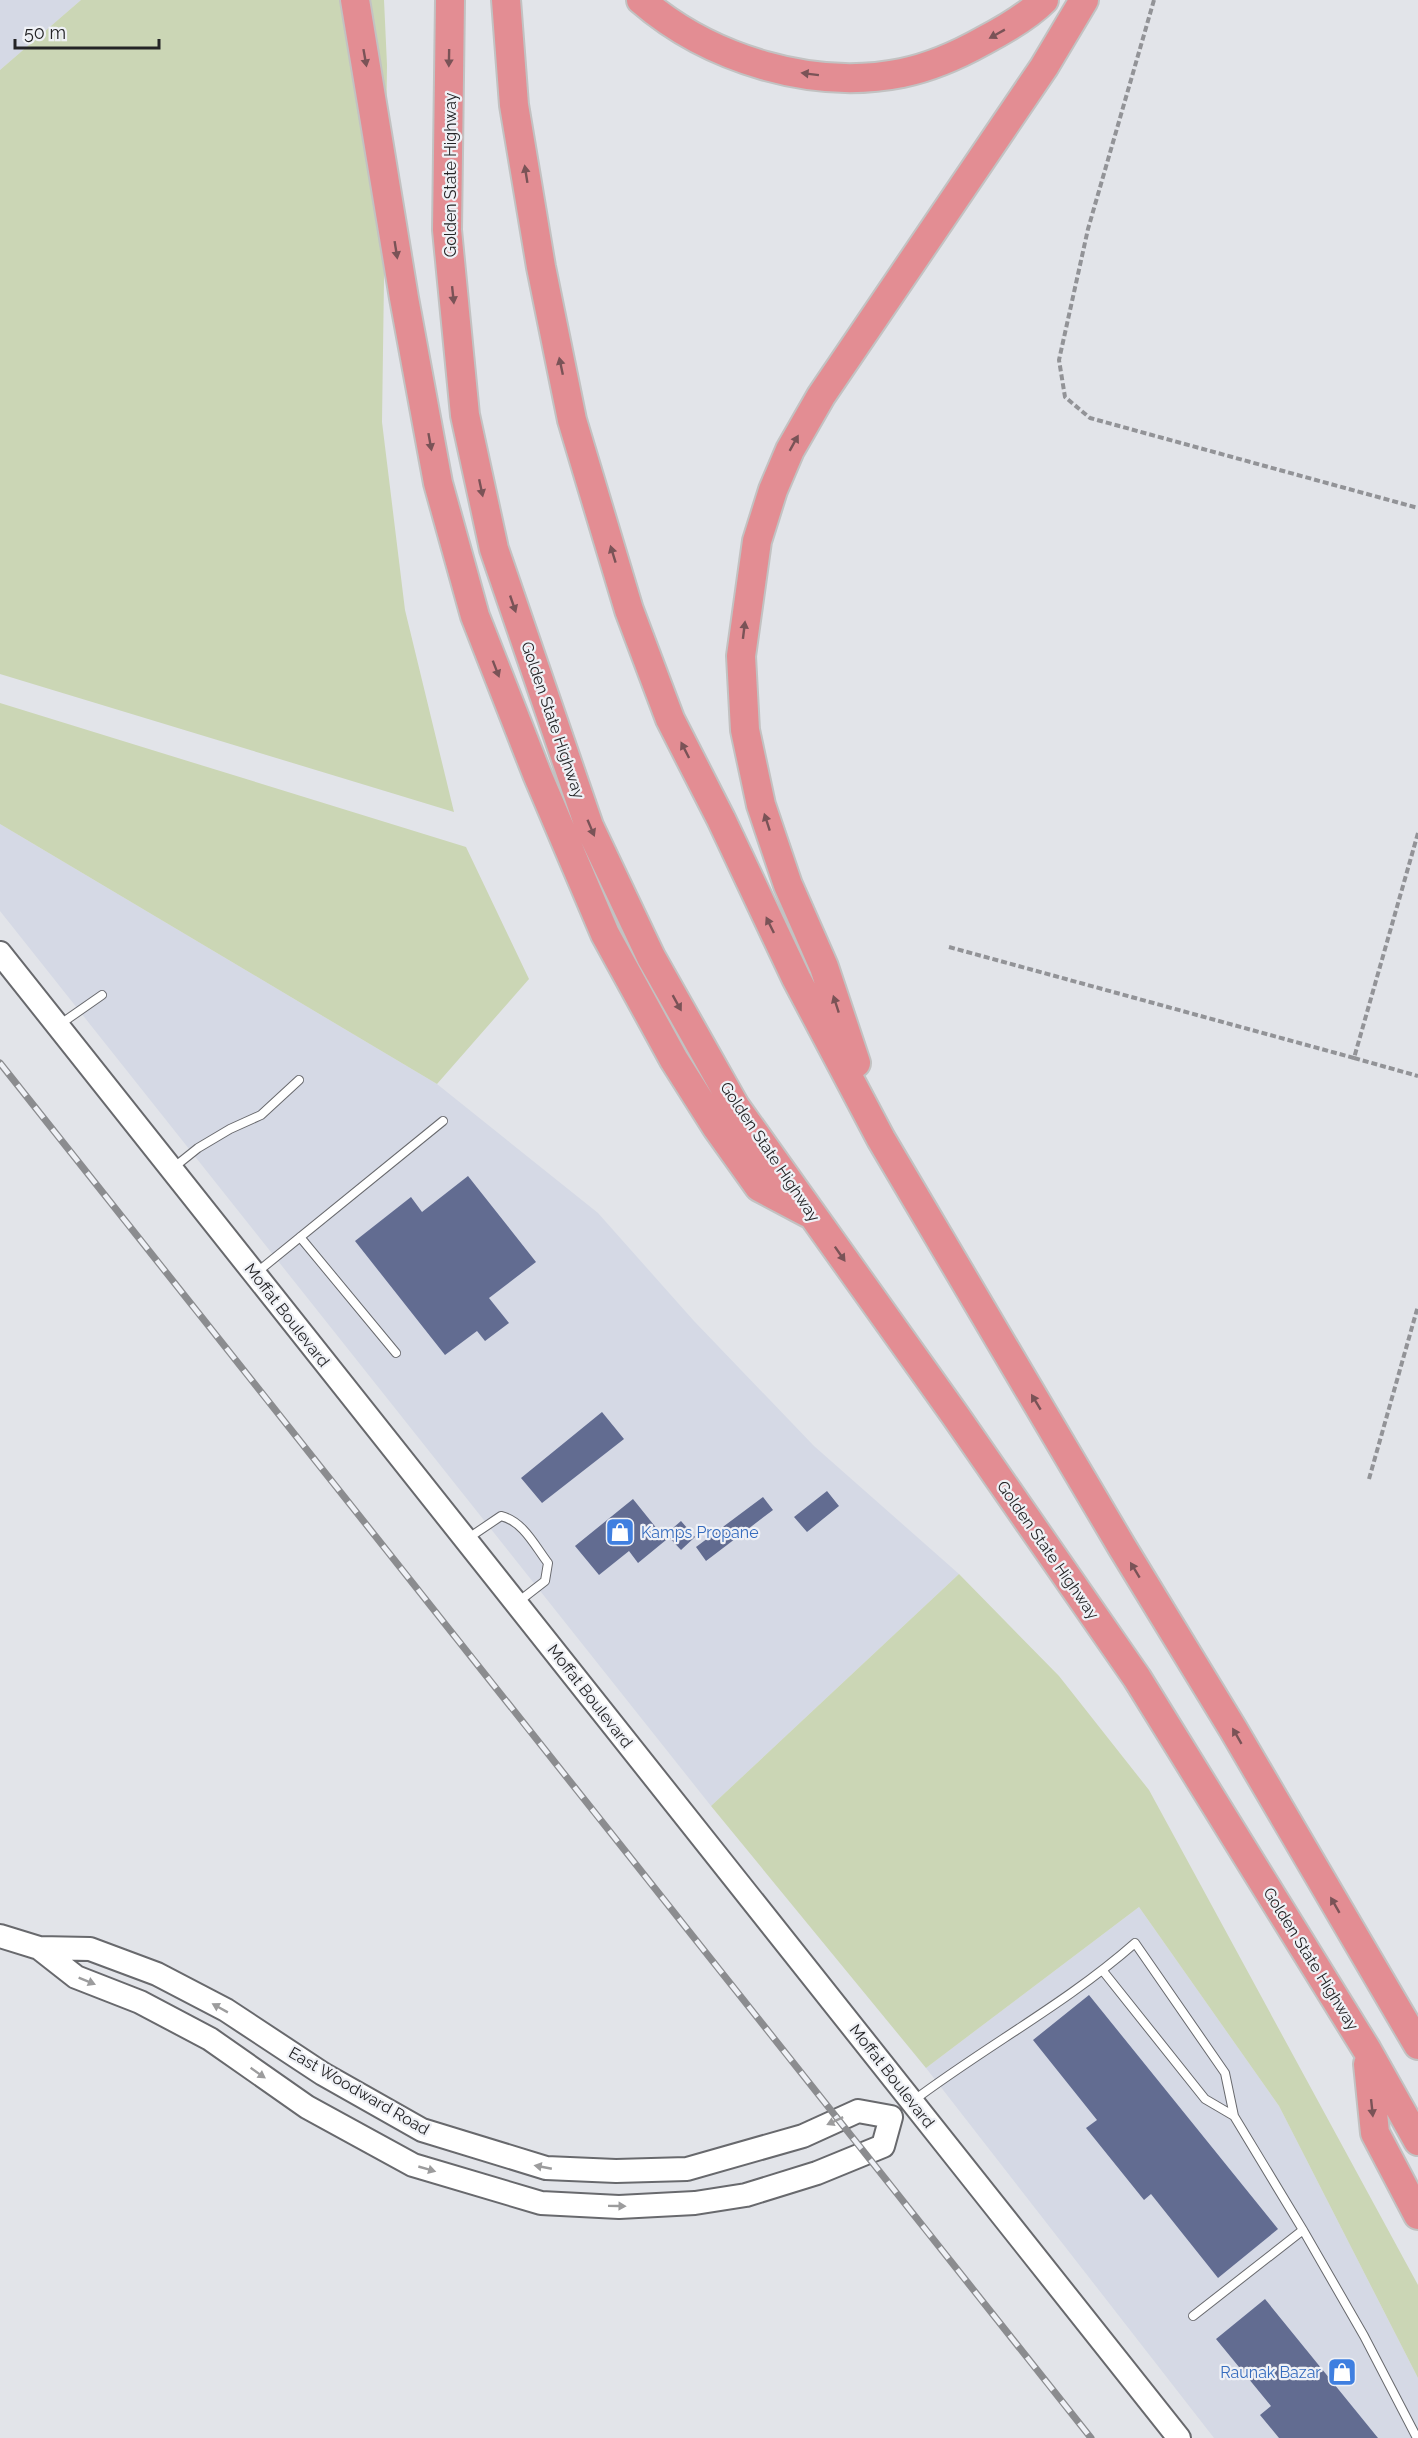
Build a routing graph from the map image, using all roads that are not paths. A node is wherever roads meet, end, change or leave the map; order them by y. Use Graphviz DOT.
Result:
graph roads {
  1 [pos="355,0"];
  2 [pos="450,0"];
  3 [pos="506,0"];
  4 [pos="641,0"];
  5 [pos="1044,0"];
  6 [pos="1084,0"];
  7 [pos="0,953"];
  8 [pos="102,995"];
  9 [pos="58,1026"];
  10 [pos="299,1080"];
  11 [pos="443,1121"];
  12 [pos="881,1140"];
  13 [pos="171,1169"];
  14 [pos="813,1216"];
  15 [pos="300,1237"];
  16 [pos="255,1274"];
  17 [pos="396,1353"];
  18 [pos="466,1540"];
  19 [pos="516,1603"];
  20 [pos="0,1936"];
  21 [pos="1358,1945"];
  22 [pos="39,1947"];
  23 [pos="1103,1971"];
  24 [pos="1418,2022"];
  25 [pos="1418,2045"];
  26 [pos="1367,2050"];
  27 [pos="912,2102"];
  28 [pos="1234,2116"];
  29 [pos="891,2117"];
  30 [pos="1418,2141"];
  31 [pos="1418,2215"];
  32 [pos="1303,2230"];
  33 [pos="1193,2316"];
  34 [pos="1179,2438"];
  35 [pos="1417,2438"];
  1 -- 14 [label="highway, one-way"];
  2 -- 14 [label="highway, Golden State Highway, one-way"];
  12 -- 3 [label="highway, one-way"];
  5 -- 4 [label="highway, one-way"];
  12 -- 6 [label="highway, one-way"];
  7 -- 9 [label="street, Moffat Boulevard"];
  8 -- 9 [label="lane"];
  9 -- 13 [label="street, Moffat Boulevard"];
  10 -- 13 [label="lane"];
  11 -- 15 [label="lane"];
  21 -- 12 [label="highway, one-way"];
  13 -- 16 [label="street, Moffat Boulevard"];
  14 -- 26 [label="highway, Golden State Highway, one-way"];
  15 -- 16 [label="lane"];
  15 -- 17 [label="lane"];
  16 -- 18 [label="street, Moffat Boulevard"];
  18 -- 19 [label="street, Moffat Boulevard"];
  18 -- 19 [label="lane"];
  19 -- 27 [label="street, Moffat Boulevard"];
  20 -- 22 [label="street, East Woodward Road"];
  21 -- 24 [label="highway"];
  21 -- 25 [label="highway"];
  29 -- 22 [label="street, East Woodward Road, one-way"];
  22 -- 29 [label="street, East Woodward Road, one-way"];
  23 -- 27 [label="lane"];
  23 -- 28 [label="lane"];
  23 -- 28 [label="lane"];
  26 -- 30 [label="highway, Golden State Highway"];
  26 -- 31 [label="highway, one-way"];
  27 -- 29 [label="street"];
  27 -- 34 [label="street, Moffat Boulevard"];
  28 -- 32 [label="lane"];
  32 -- 33 [label="lane"];
  32 -- 35 [label="lane"];
}
